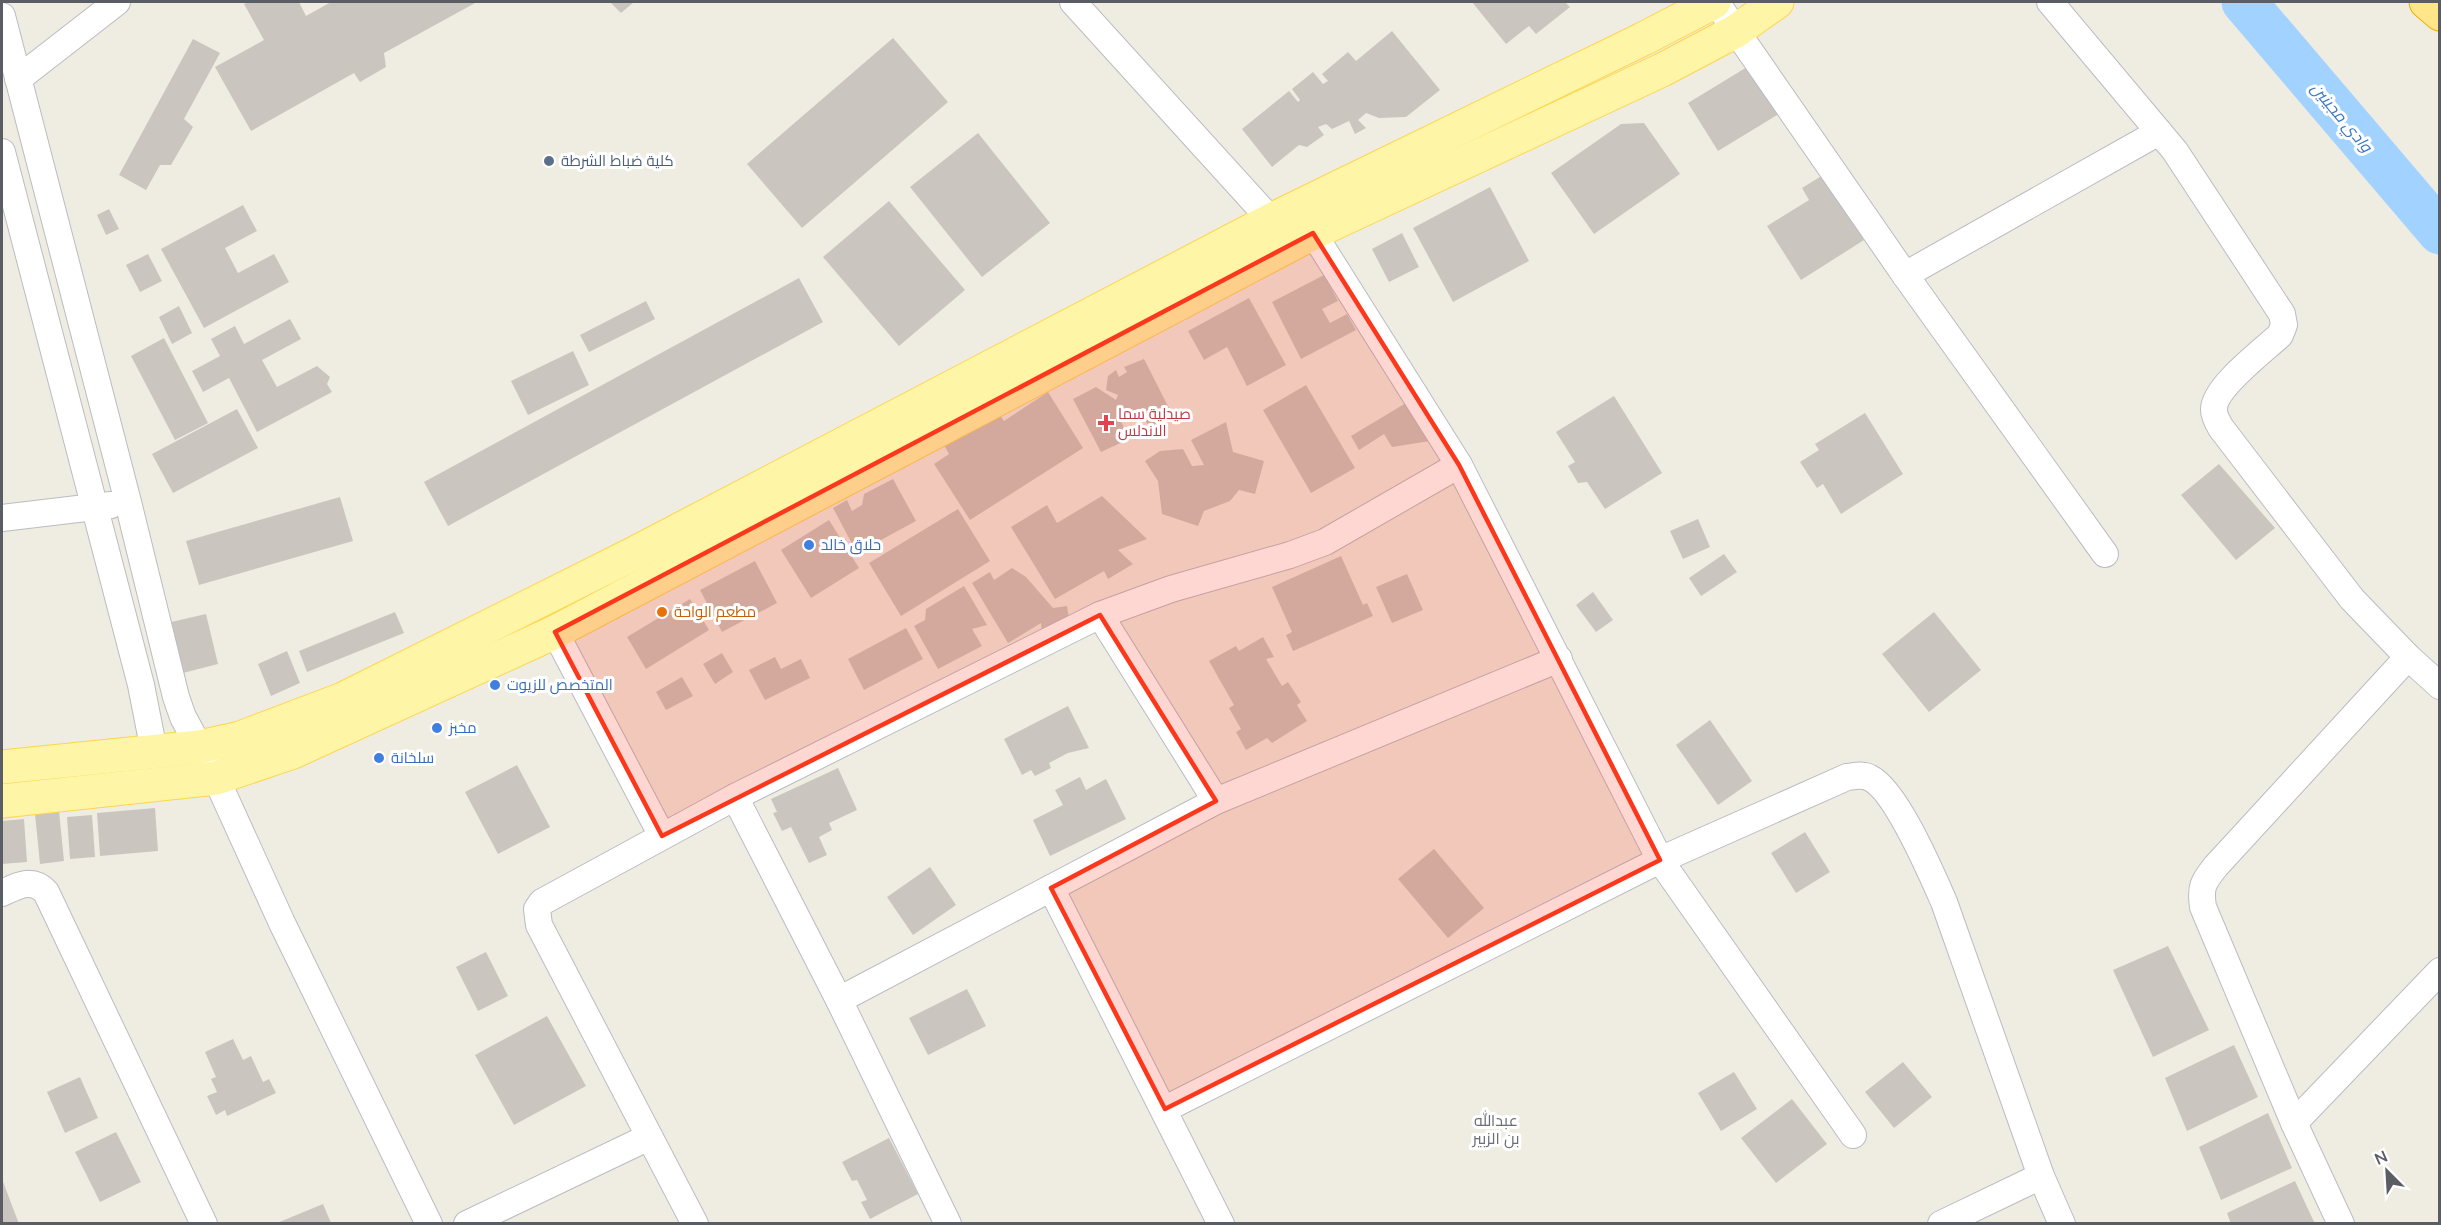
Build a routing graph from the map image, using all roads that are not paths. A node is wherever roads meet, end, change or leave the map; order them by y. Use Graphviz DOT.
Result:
graph roads {
  1 [pos="117,2"];
  2 [pos="1073,2"];
  3 [pos="1715,2"];
  4 [pos="1777,2"];
  5 [pos="2050,2"];
  6 [pos="2426,2"];
  7 [pos="2439,14"];
  8 [pos="2,16"];
  9 [pos="1736,31"];
  10 [pos="18,79"];
  11 [pos="2159,132"];
  12 [pos="2,152"];
  13 [pos="1271,220"];
  14 [pos="1313,233"];
  15 [pos="1905,275"];
  16 [pos="1459,465"];
  17 [pos="128,502"];
  18 [pos="96,507"];
  19 [pos="2,518"];
  20 [pos="2105,554"];
  21 [pos="1100,615"];
  22 [pos="555,632"];
  23 [pos="2408,657"];
  24 [pos="1559,659"];
  25 [pos="2439,686"];
  26 [pos="199,747"];
  27 [pos="154,751"];
  28 [pos="2,767"];
  29 [pos="216,778"];
  30 [pos="735,797"];
  31 [pos="2,801"];
  32 [pos="1216,801"];
  33 [pos="662,836"];
  34 [pos="1660,860"];
  35 [pos="1051,888"];
  36 [pos="2,893"];
  37 [pos="2439,971"];
  38 [pos="839,1000"];
  39 [pos="1164,1109"];
  40 [pos="2294,1123"];
  41 [pos="1853,1135"];
  42 [pos="649,1137"];
  43 [pos="2041,1176"];
  44 [pos="204,1224"];
  45 [pos="429,1224"];
  46 [pos="466,1224"];
  47 [pos="695,1224"];
  48 [pos="948,1224"];
  49 [pos="1221,1224"];
  50 [pos="1941,1224"];
  51 [pos="2062,1224"];
  52 [pos="2341,1224"];
  1 -- 10 [label="street"];
  2 -- 13 [label="street"];
  3 -- 9 [label="street"];
  3 -- 13 [label="main road"];
  4 -- 9 [label="main road"];
  5 -- 11 [label="street"];
  6 -- 7 [label="highway"];
  8 -- 10 [label="street"];
  9 -- 14 [label="main road"];
  9 -- 15 [label="street"];
  10 -- 17 [label="street"];
  11 -- 15 [label="street"];
  11 -- 23 [label="street"];
  12 -- 18 [label="street"];
  13 -- 26 [label="main road"];
  14 -- 16 [label="street"];
  14 -- 22 [label="main road"];
  15 -- 20 [label="street"];
  16 -- 21 [label="street"];
  16 -- 24 [label="street"];
  17 -- 18 [label="street"];
  17 -- 26 [label="street"];
  18 -- 19 [label="street"];
  18 -- 27 [label="street"];
  21 -- 30 [label="street"];
  21 -- 32 [label="street"];
  22 -- 29 [label="main road"];
  22 -- 33 [label="street"];
  23 -- 25 [label="street"];
  23 -- 40 [label="street"];
  24 -- 32 [label="street"];
  24 -- 34 [label="street"];
  26 -- 27 [label="main road"];
  26 -- 29 [label="street"];
  27 -- 28 [label="main road"];
  29 -- 31 [label="main road"];
  29 -- 45 [label="street"];
  30 -- 33 [label="street"];
  30 -- 38 [label="street"];
  32 -- 35 [label="street"];
  33 -- 42 [label="street"];
  34 -- 39 [label="street"];
  34 -- 41 [label="street"];
  34 -- 43 [label="street"];
  35 -- 38 [label="street"];
  35 -- 39 [label="street"];
  36 -- 44 [label="street"];
  37 -- 40 [label="street"];
  38 -- 48 [label="street"];
  39 -- 49 [label="street"];
  40 -- 52 [label="street"];
  42 -- 46 [label="street"];
  42 -- 47 [label="street"];
  43 -- 50 [label="street"];
  43 -- 51 [label="street"];
}
